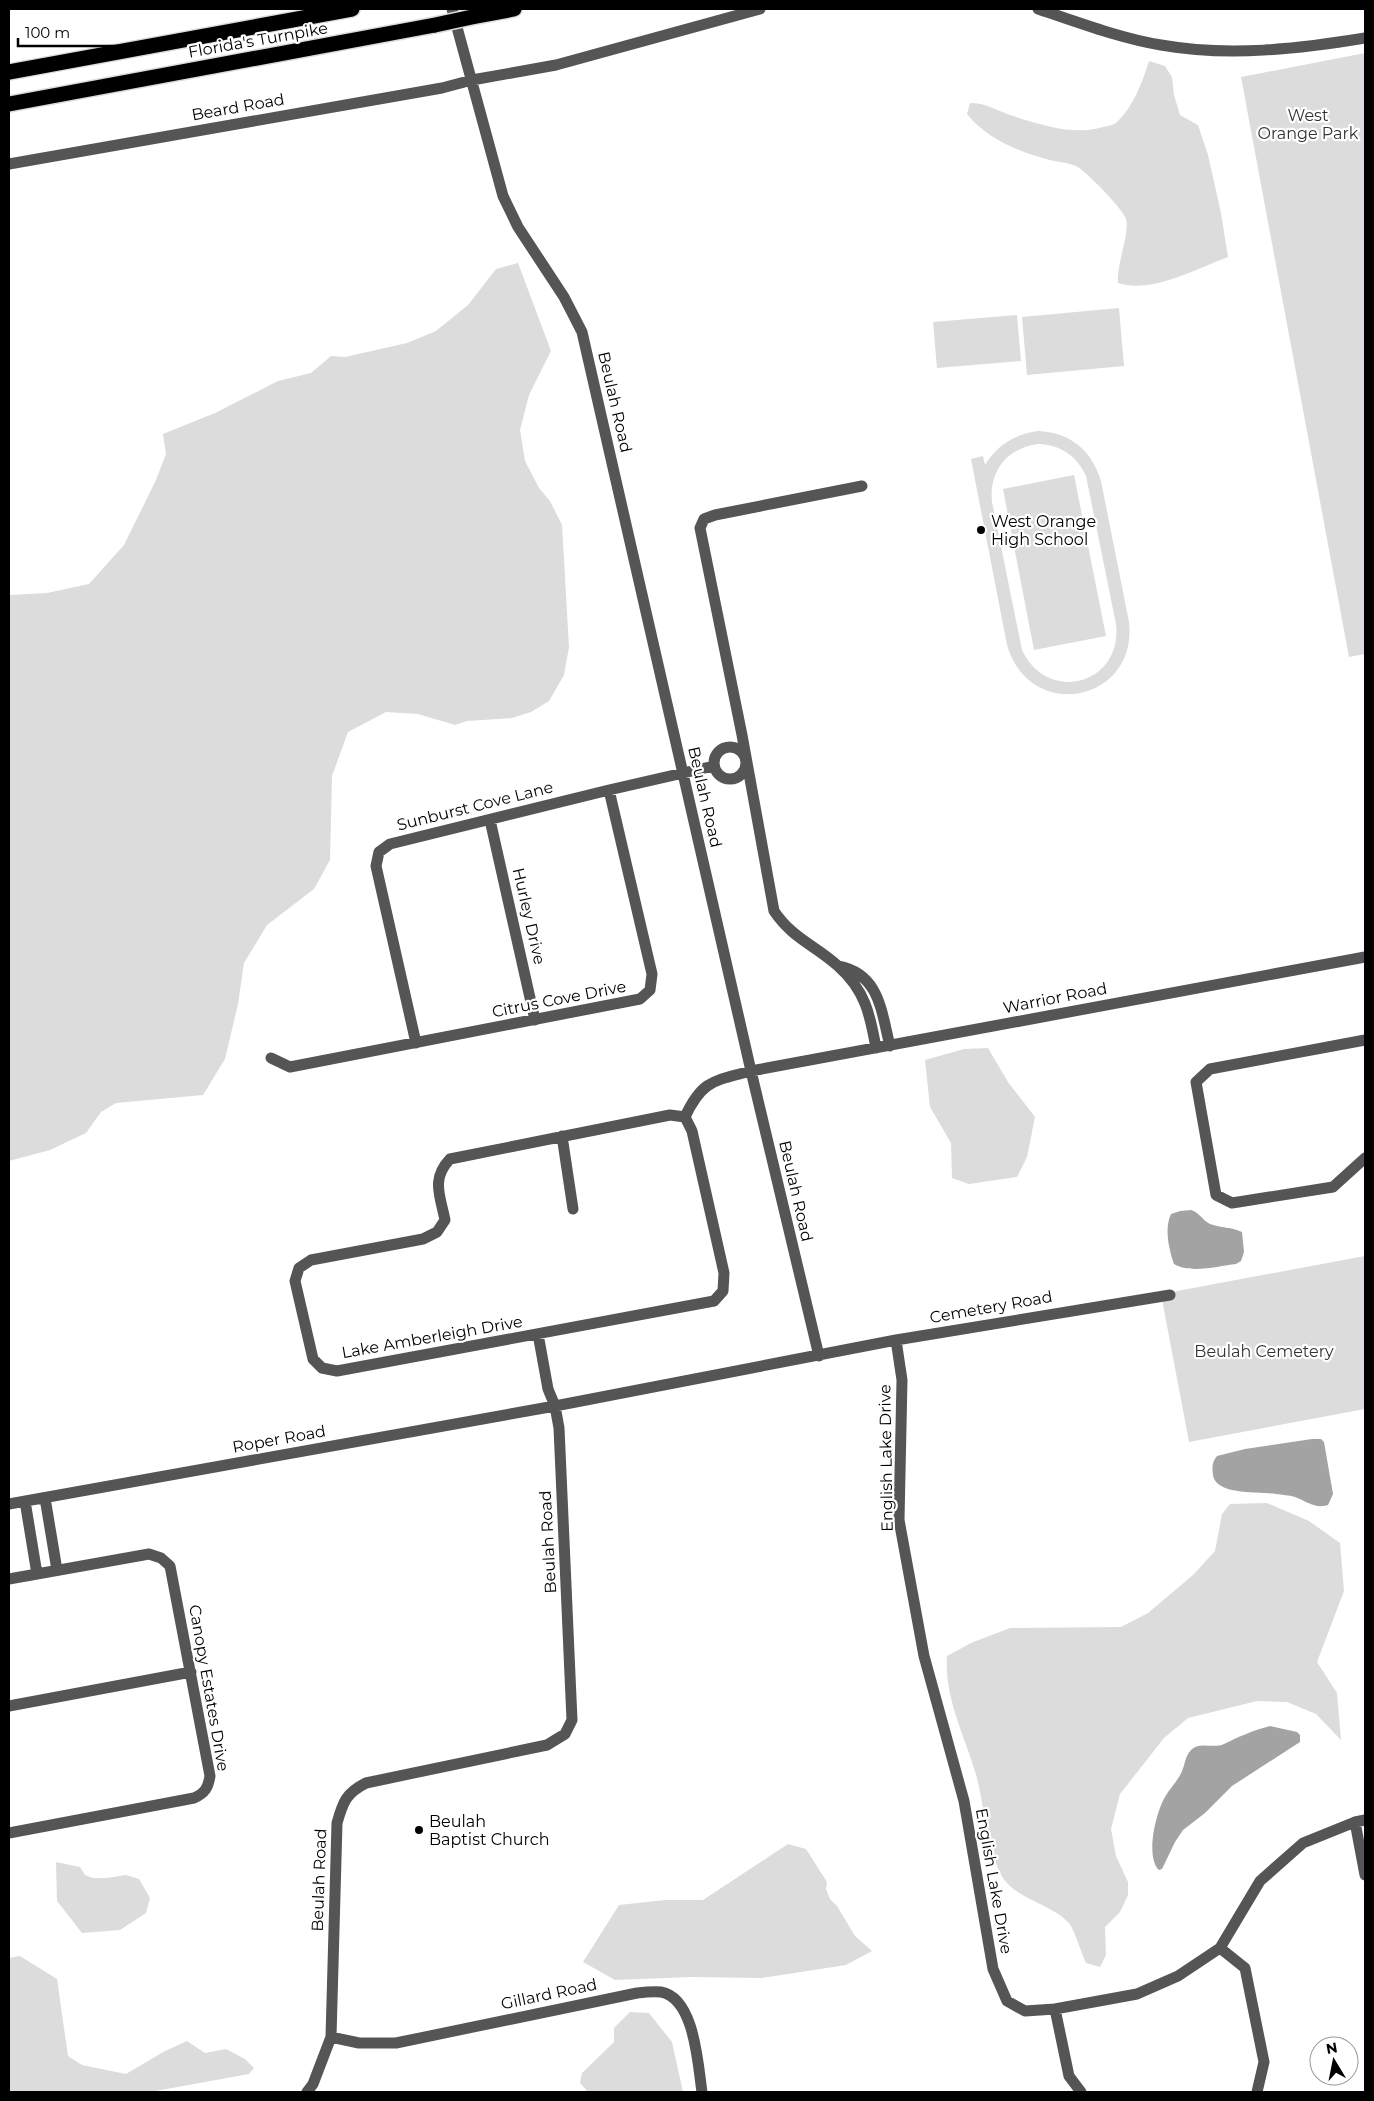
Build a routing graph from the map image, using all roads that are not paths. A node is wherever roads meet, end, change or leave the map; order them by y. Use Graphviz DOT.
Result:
graph roads {
  1 [pos="352,9"];
  2 [pos="452,9"];
  3 [pos="514,9"];
  4 [pos="760,9"];
  5 [pos="1038,9"];
  6 [pos="1365,38"];
  7 [pos="9,72"];
  8 [pos="472,80"];
  9 [pos="9,104"];
  10 [pos="9,164"];
  11 [pos="862,486"];
  12 [pos="746,760"];
  13 [pos="714,766"];
  14 [pos="683,772"];
  15 [pos="609,790"];
  16 [pos="490,820"];
  17 [pos="1365,957"];
  18 [pos="838,966"];
  19 [pos="535,1020"];
  20 [pos="1365,1040"];
  21 [pos="416,1043"];
  22 [pos="890,1046"];
  23 [pos="876,1048"];
  24 [pos="271,1058"];
  25 [pos="751,1072"];
  26 [pos="685,1117"];
  27 [pos="562,1136"];
  28 [pos="1365,1158"];
  29 [pos="573,1209"];
  30 [pos="1170,1295"];
  31 [pos="538,1334"];
  32 [pos="896,1340"];
  33 [pos="819,1356"];
  34 [pos="555,1406"];
  35 [pos="45,1498"];
  36 [pos="25,1502"];
  37 [pos="9,1504"];
  38 [pos="57,1570"];
  39 [pos="37,1574"];
  40 [pos="9,1579"];
  41 [pos="191,1672"];
  42 [pos="9,1706"];
  43 [pos="1360,1821"];
  44 [pos="9,1833"];
  45 [pos="1365,1875"];
  46 [pos="1220,1948"];
  47 [pos="1055,2009"];
  48 [pos="331,2038"];
  49 [pos="307,2092"];
  50 [pos="702,2092"];
  51 [pos="1081,2092"];
  52 [pos="1257,2092"];
  1 -- 7 [label="highway, Florida's Turnpike"];
  2 -- 8 [label="street, Beulah Road"];
  3 -- 9 [label="highway, Florida's Turnpike, bridge"];
  4 -- 8 [label="street, Beard Road"];
  5 -- 6 [label="street"];
  8 -- 10 [label="street, Beard Road"];
  8 -- 14 [label="street, Beulah Road"];
  11 -- 12 [label="street"];
  12 -- 13 [label="street"];
  12 -- 13 [label="street"];
  12 -- 18 [label="street"];
  13 -- 14 [label="street, Sunburst Cove Lane"];
  14 -- 15 [label="street, Sunburst Cove Lane"];
  14 -- 25 [label="street, Beulah Road"];
  15 -- 16 [label="street, Sunburst Cove Lane"];
  15 -- 19 [label="street, Citrus Cove Drive"];
  16 -- 19 [label="street, Hurley Drive"];
  16 -- 21 [label="street, Sunburst Cove Lane"];
  17 -- 22 [label="street, Warrior Road"];
  18 -- 22 [label="street"];
  18 -- 23 [label="street"];
  19 -- 21 [label="street, Citrus Cove Drive"];
  20 -- 28 [label="street"];
  21 -- 24 [label="street, Citrus Cove Drive"];
  22 -- 23 [label="street, Warrior Road"];
  23 -- 25 [label="street, Warrior Road"];
  25 -- 26 [label="street"];
  25 -- 33 [label="street, Beulah Road"];
  26 -- 27 [label="street, Lake Amberleigh Drive"];
  26 -- 31 [label="street, Lake Amberleigh Drive"];
  27 -- 29 [label="street"];
  27 -- 31 [label="street, Lake Amberleigh Drive"];
  30 -- 32 [label="street, Cemetery Road"];
  31 -- 34 [label="street, Beulah Road"];
  32 -- 33 [label="street, Cemetery Road"];
  32 -- 47 [label="street, English Lake Drive"];
  33 -- 34 [label="street"];
  34 -- 35 [label="street, Roper Road"];
  34 -- 48 [label="street, Beulah Road"];
  35 -- 36 [label="street, Roper Road"];
  35 -- 38 [label="street"];
  36 -- 37 [label="street, Roper Road"];
  36 -- 39 [label="street"];
  38 -- 39 [label="street, Canopy Estates Drive"];
  38 -- 41 [label="street, Canopy Estates Drive"];
  39 -- 40 [label="street, Canopy Estates Drive"];
  41 -- 42 [label="street"];
  41 -- 44 [label="street, Canopy Estates Drive"];
  43 -- 45 [label="street"];
  43 -- 46 [label="street, English Lake Drive"];
  46 -- 47 [label="street, English Lake Drive"];
  46 -- 52 [label="street"];
  47 -- 51 [label="street"];
  48 -- 49 [label="street, Beulah Road"];
  48 -- 50 [label="street, Gillard Road"];
}
